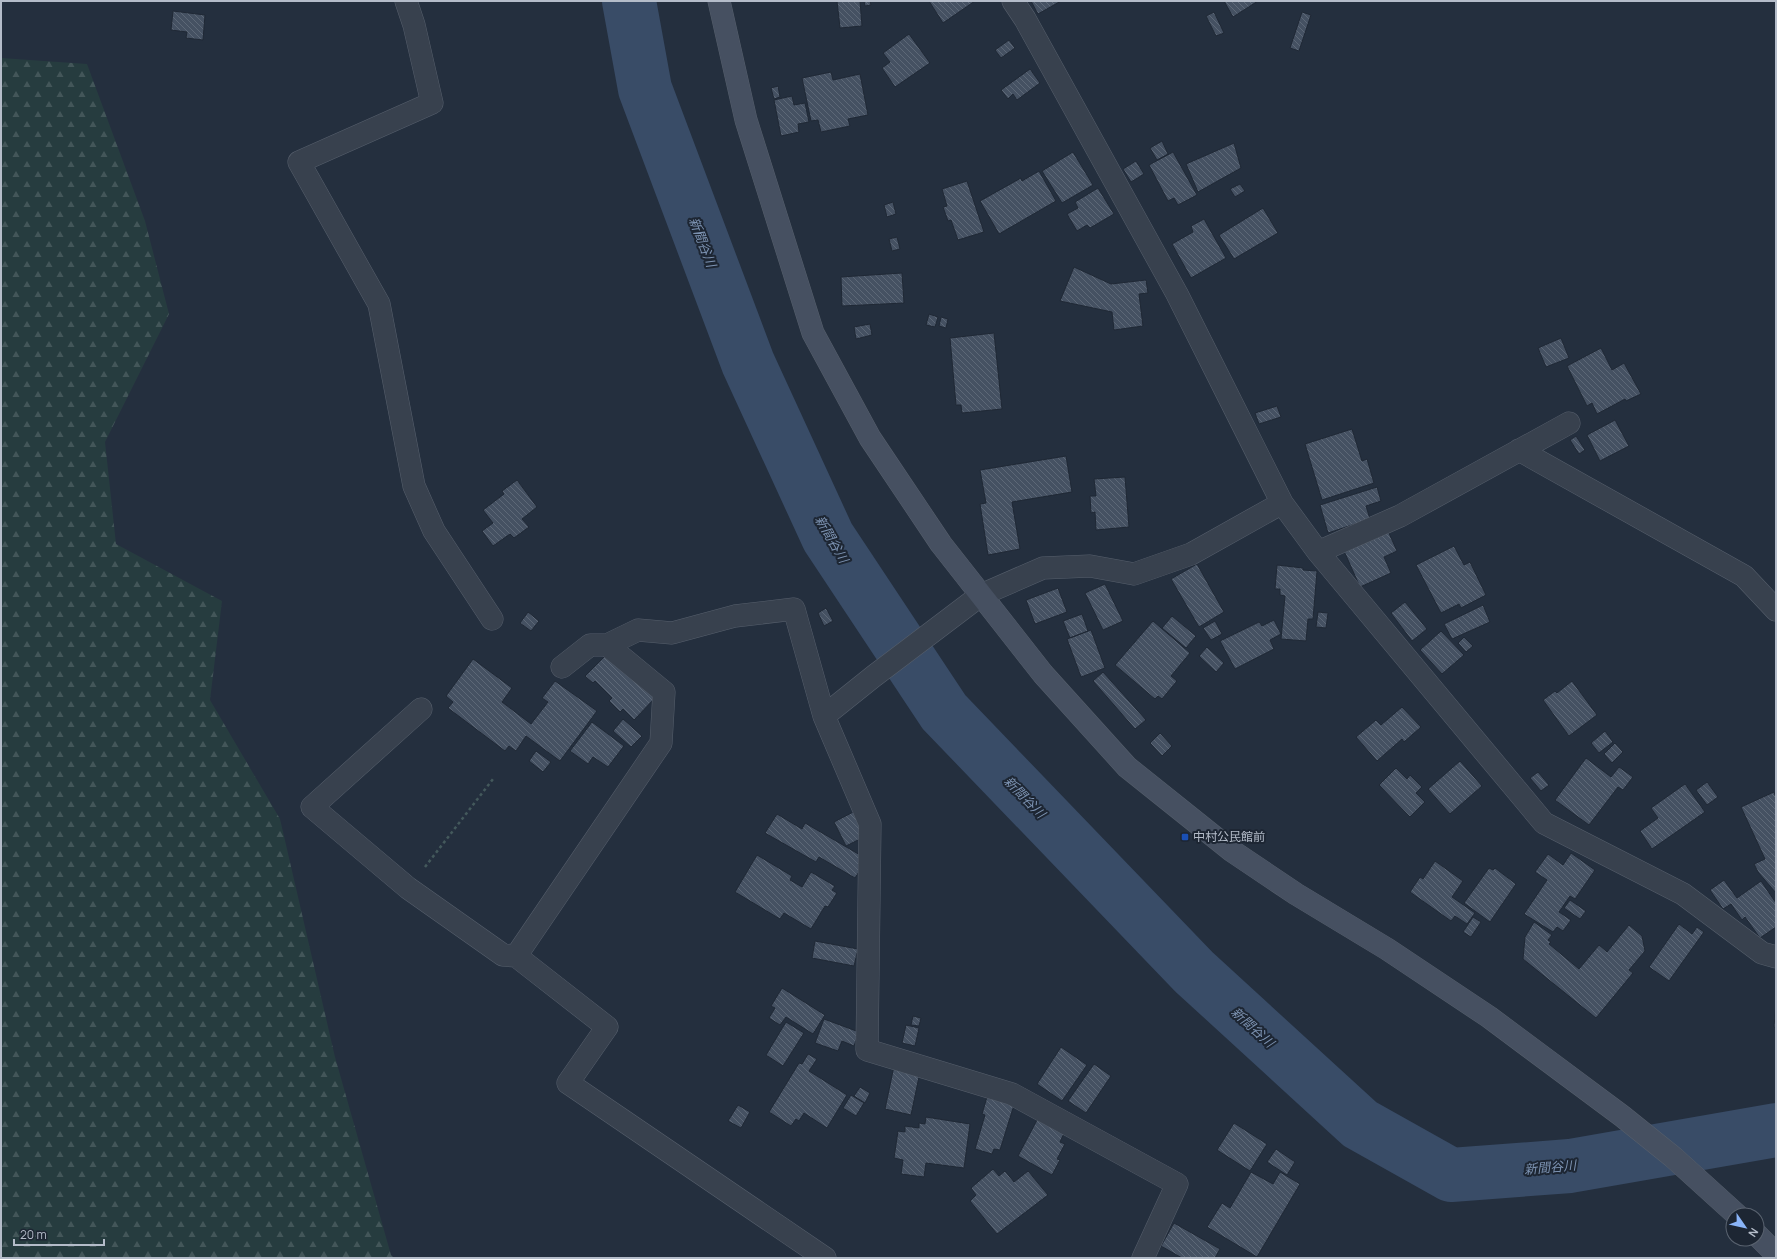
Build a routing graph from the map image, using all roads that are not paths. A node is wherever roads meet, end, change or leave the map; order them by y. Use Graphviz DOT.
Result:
graph roads {
  1 [pos="406,1"];
  2 [pos="719,1"];
  3 [pos="1013,1"];
  4 [pos="1569,423"];
  5 [pos="1519,450"];
  6 [pos="1282,503"];
  7 [pos="1318,552"];
  8 [pos="981,595"];
  9 [pos="1776,610"];
  10 [pos="492,619"];
  11 [pos="607,645"];
  12 [pos="562,667"];
  13 [pos="421,708"];
  14 [pos="824,716"];
  15 [pos="516,956"];
  16 [pos="1776,957"];
  17 [pos="1729,1207"];
  18 [pos="1765,1243"];
  19 [pos="1776,1254"];
  20 [pos="825,1258"];
  21 [pos="1143,1258"];
  1 -- 10 [label="street"];
  2 -- 8 [label="street"];
  3 -- 6 [label="street"];
  4 -- 5 [label="street"];
  5 -- 7 [label="street"];
  5 -- 9 [label="street"];
  6 -- 7 [label="street"];
  6 -- 8 [label="street"];
  7 -- 16 [label="street"];
  8 -- 14 [label="street"];
  8 -- 17 [label="street"];
  11 -- 12 [label="street"];
  11 -- 14 [label="street"];
  11 -- 15 [label="street"];
  13 -- 15 [label="street"];
  14 -- 21 [label="street"];
  15 -- 20 [label="street"];
  18 -- 19 [label="street"];
}
